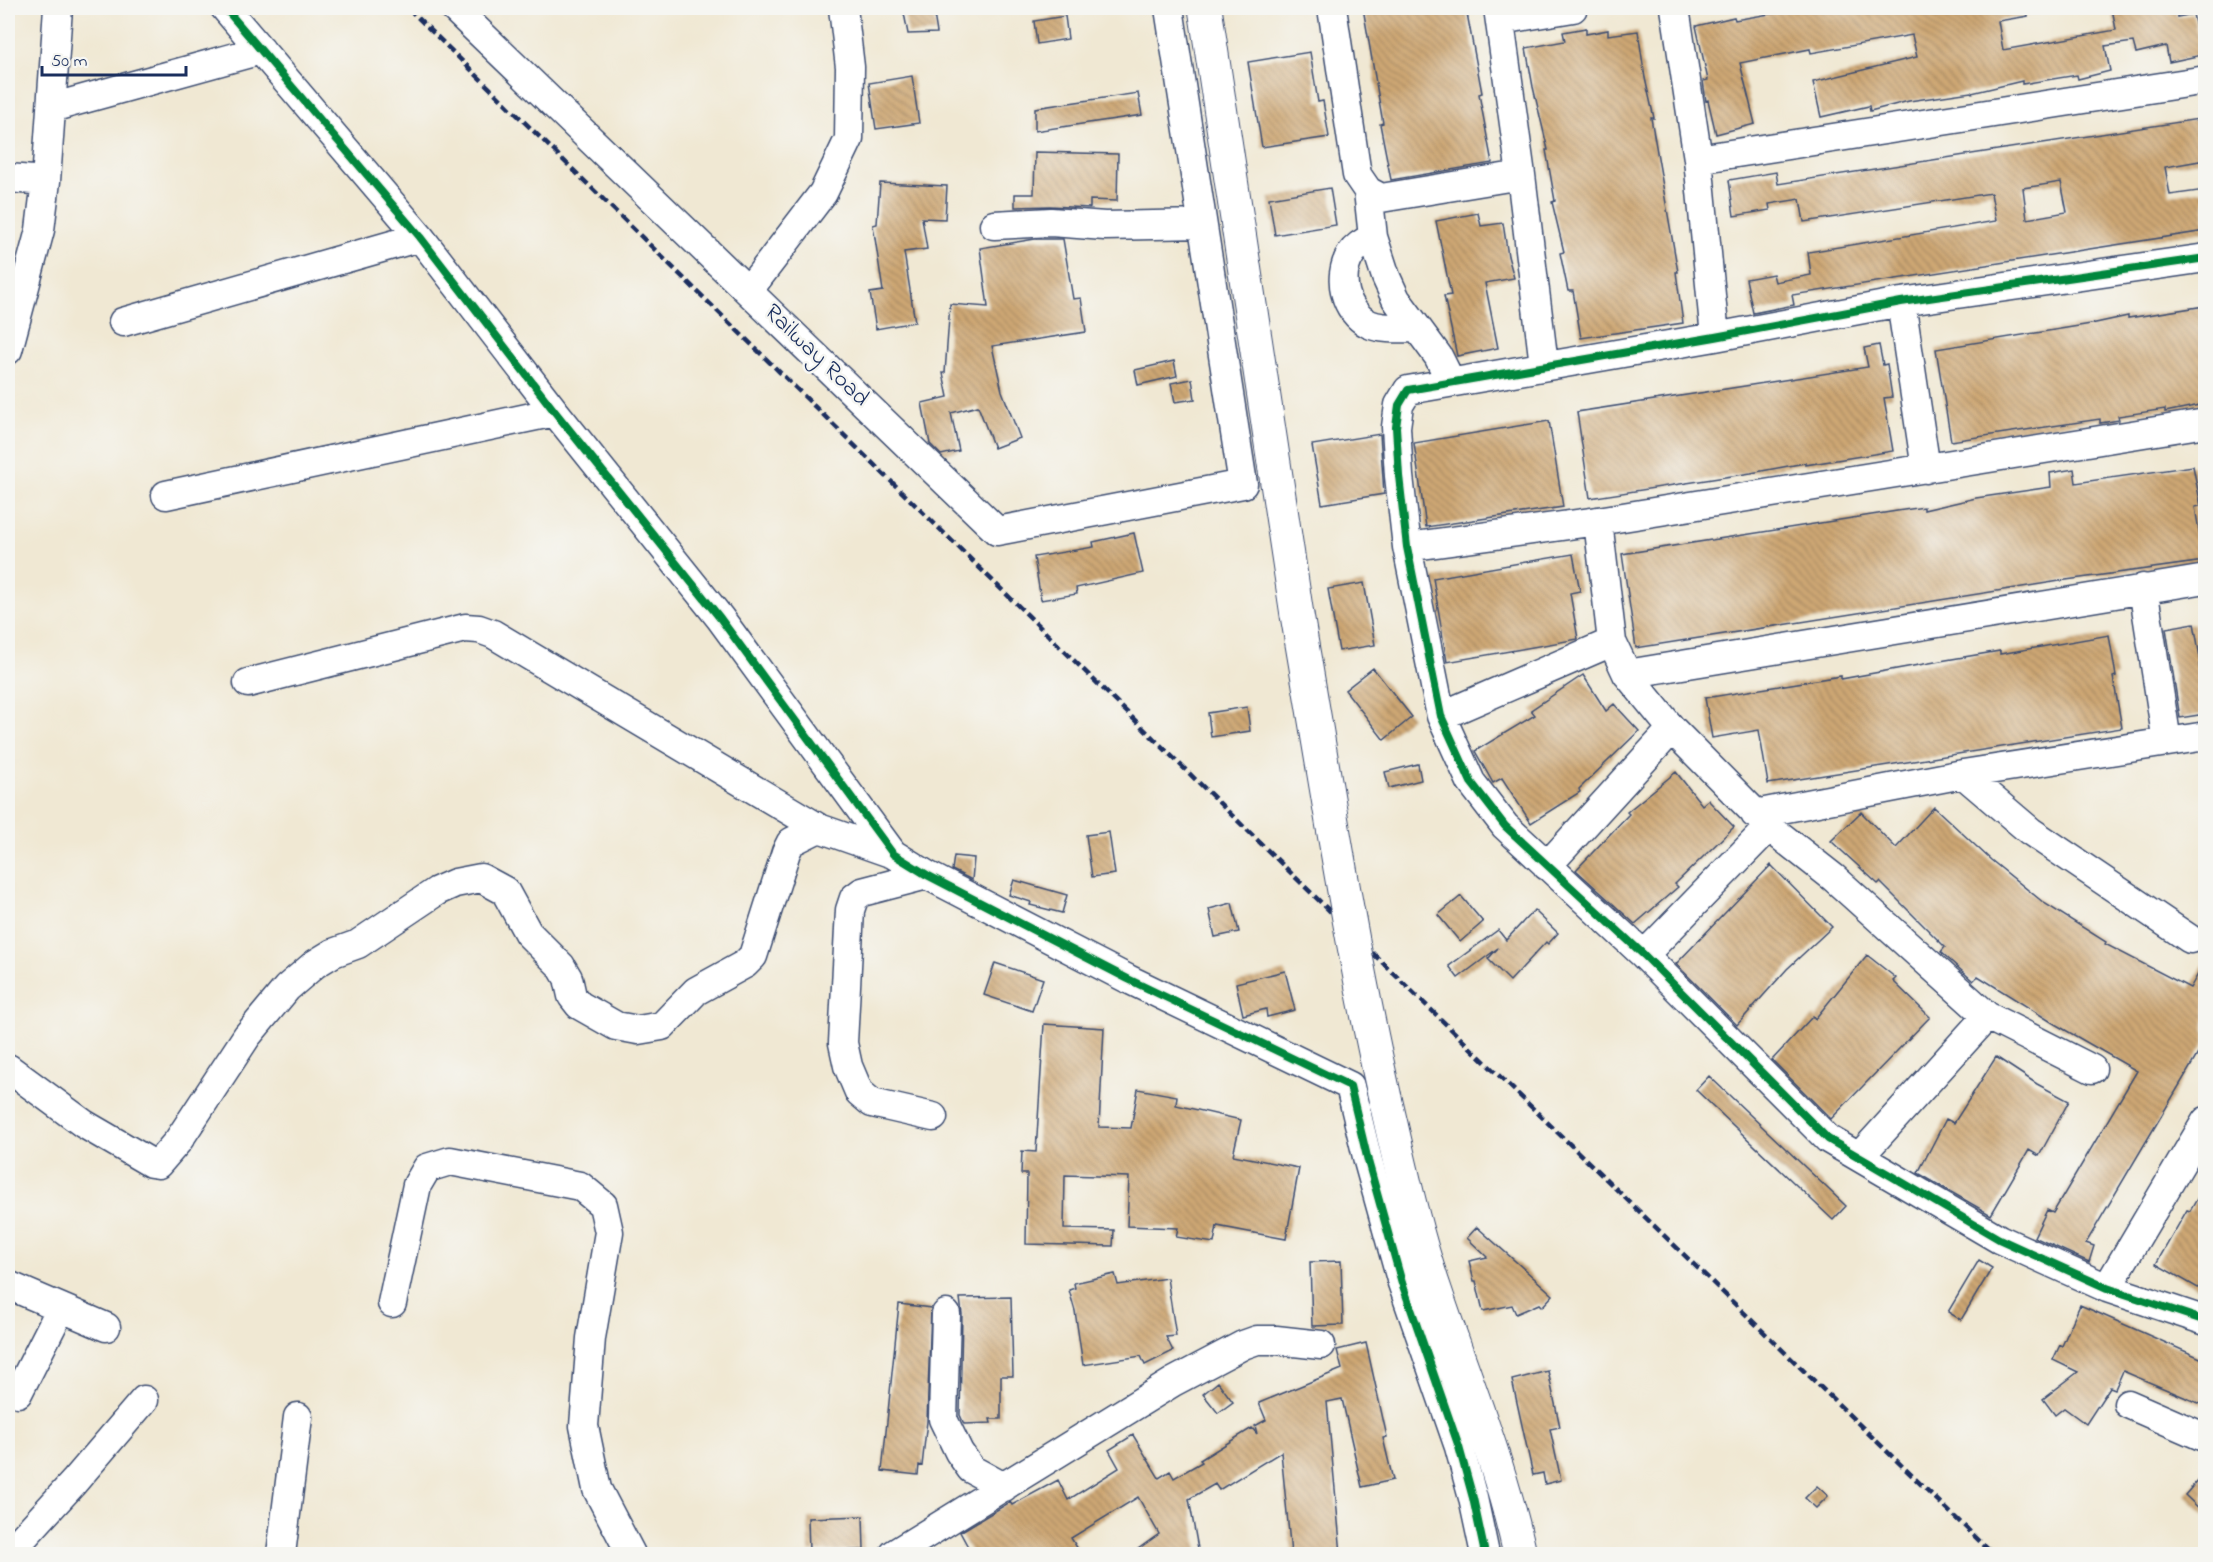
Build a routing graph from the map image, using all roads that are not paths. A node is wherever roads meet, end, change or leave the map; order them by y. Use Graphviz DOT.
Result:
graph roads {
  1 [pos="58,8"];
  2 [pos="225,8"];
  3 [pos="454,8"];
  4 [pos="843,8"];
  5 [pos="1169,8"];
  6 [pos="1205,8"];
  7 [pos="1332,8"];
  8 [pos="1573,8"];
  9 [pos="1675,8"];
  10 [pos="1499,14"];
  11 [pos="261,50"];
  12 [pos="2205,80"];
  13 [pos="51,108"];
  14 [pos="1698,159"];
  15 [pos="1521,175"];
  16 [pos="8,178"];
  17 [pos="46,181"];
  18 [pos="1368,191"];
  19 [pos="994,225"];
  20 [pos="1202,225"];
  21 [pos="420,237"];
  22 [pos="1373,237"];
  23 [pos="2205,258"];
  24 [pos="748,291"];
  25 [pos="1901,302"];
  26 [pos="123,321"];
  27 [pos="1417,328"];
  28 [pos="1715,337"];
  29 [pos="8,350"];
  30 [pos="1544,366"];
  31 [pos="1451,382"];
  32 [pos="555,412"];
  33 [pos="2205,423"];
  34 [pos="1926,468"];
  35 [pos="166,495"];
  36 [pos="1599,521"];
  37 [pos="1407,547"];
  38 [pos="2205,579"];
  39 [pos="2143,588"];
  40 [pos="1612,642"];
  41 [pos="1627,674"];
  42 [pos="248,683"];
  43 [pos="1441,716"];
  44 [pos="1672,729"];
  45 [pos="2205,736"];
  46 [pos="2167,742"];
  47 [pos="1963,774"];
  48 [pos="1762,821"];
  49 [pos="819,828"];
  50 [pos="893,854"];
  51 [pos="1547,866"];
  52 [pos="927,875"];
  53 [pos="2190,939"];
  54 [pos="1644,955"];
  55 [pos="1987,1016"];
  56 [pos="8,1068"];
  57 [pos="2092,1069"];
  58 [pos="933,1117"];
  59 [pos="2205,1121"];
  60 [pos="1858,1157"];
  61 [pos="8,1285"];
  62 [pos="2107,1288"];
  63 [pos="392,1303"];
  64 [pos="61,1308"];
  65 [pos="946,1314"];
  66 [pos="2205,1321"];
  67 [pos="106,1327"];
  68 [pos="1321,1345"];
  69 [pos="18,1393"];
  70 [pos="144,1400"];
  71 [pos="2128,1404"];
  72 [pos="298,1417"];
  73 [pos="2205,1438"];
  74 [pos="1473,1441"];
  75 [pos="1004,1487"];
  76 [pos="8,1554"];
  77 [pos="281,1554"];
  78 [pos="631,1554"];
  79 [pos="894,1554"];
  80 [pos="1485,1554"];
  81 [pos="1521,1554"];
  1 -- 13 [label="street"];
  2 -- 11 [label="street"];
  3 -- 24 [label="street, Railway Road"];
  4 -- 24 [label="street"];
  5 -- 20 [label="street"];
  6 -- 74 [label="main road, bridge"];
  7 -- 18 [label="street"];
  8 -- 10 [label="street"];
  9 -- 14 [label="street"];
  10 -- 15 [label="street"];
  11 -- 13 [label="street"];
  11 -- 21 [label="street"];
  12 -- 14 [label="street"];
  13 -- 17 [label="street"];
  14 -- 28 [label="street"];
  15 -- 18 [label="street"];
  15 -- 30 [label="street"];
  16 -- 17 [label="street"];
  17 -- 29 [label="street"];
  18 -- 22 [label="street"];
  19 -- 20 [label="street"];
  20 -- 24 [label="street, Railway Road"];
  21 -- 26 [label="street"];
  21 -- 32 [label="street"];
  22 -- 27 [label="street"];
  22 -- 27 [label="street"];
  23 -- 25 [label="street"];
  25 -- 28 [label="street"];
  25 -- 34 [label="street"];
  27 -- 31 [label="street"];
  28 -- 30 [label="street"];
  30 -- 31 [label="street"];
  31 -- 37 [label="street"];
  32 -- 35 [label="street"];
  32 -- 50 [label="street"];
  33 -- 34 [label="street"];
  34 -- 36 [label="street"];
  36 -- 37 [label="street"];
  36 -- 40 [label="street"];
  37 -- 43 [label="street"];
  38 -- 39 [label="street"];
  39 -- 41 [label="street"];
  39 -- 46 [label="street"];
  40 -- 41 [label="street"];
  40 -- 43 [label="street"];
  41 -- 44 [label="street"];
  42 -- 49 [label="street"];
  43 -- 51 [label="street"];
  44 -- 48 [label="street"];
  44 -- 51 [label="street"];
  45 -- 46 [label="street"];
  46 -- 47 [label="street"];
  47 -- 48 [label="street"];
  47 -- 53 [label="street"];
  48 -- 54 [label="street"];
  48 -- 55 [label="street"];
  49 -- 50 [label="street"];
  49 -- 56 [label="street"];
  50 -- 52 [label="street"];
  51 -- 54 [label="street"];
  52 -- 58 [label="street"];
  52 -- 74 [label="street"];
  54 -- 60 [label="street"];
  55 -- 57 [label="street"];
  55 -- 60 [label="street"];
  59 -- 62 [label="street"];
  60 -- 62 [label="street"];
  61 -- 64 [label="street"];
  62 -- 66 [label="street"];
  63 -- 78 [label="street"];
  64 -- 67 [label="street"];
  64 -- 69 [label="street"];
  65 -- 75 [label="street"];
  68 -- 75 [label="street"];
  70 -- 76 [label="street"];
  71 -- 73 [label="street"];
  72 -- 77 [label="street"];
  74 -- 80 [label="street"];
  74 -- 81 [label="main road"];
  75 -- 79 [label="street"];
}
